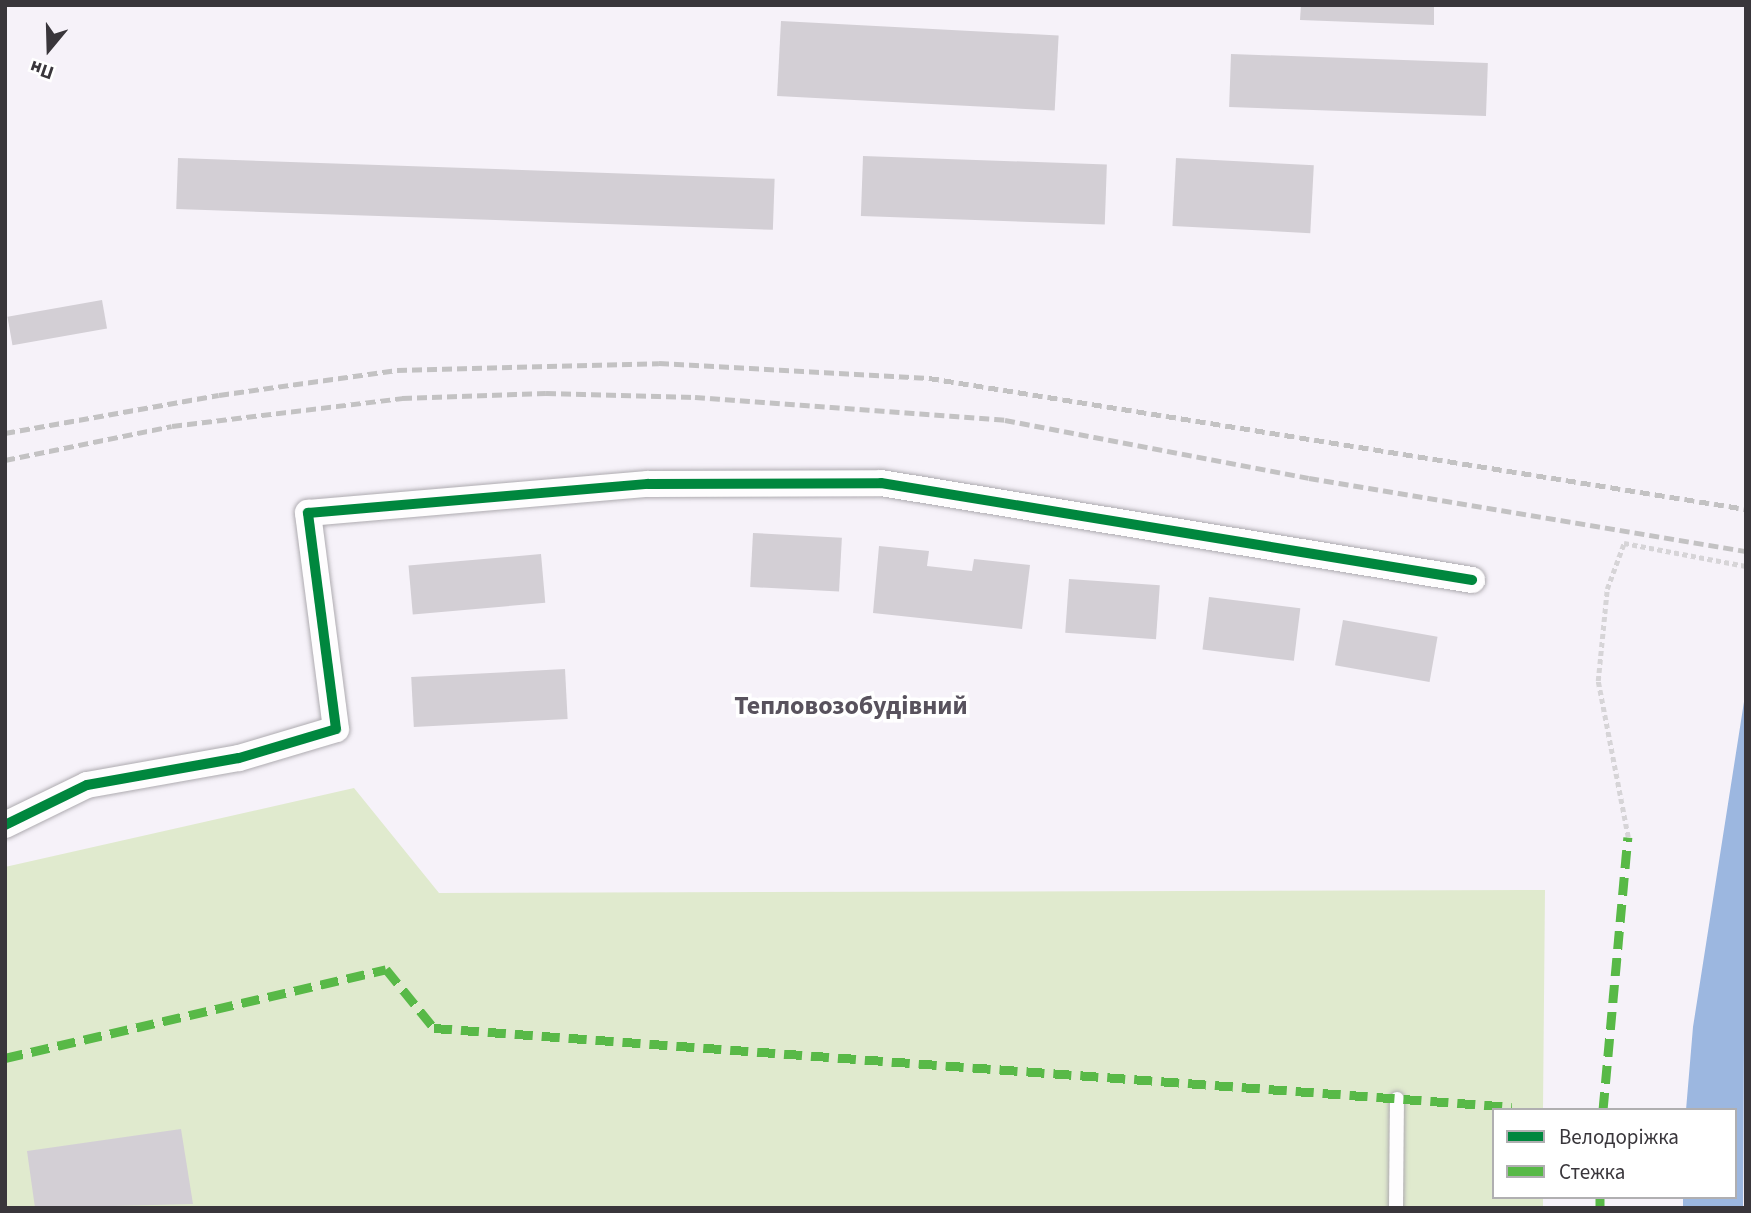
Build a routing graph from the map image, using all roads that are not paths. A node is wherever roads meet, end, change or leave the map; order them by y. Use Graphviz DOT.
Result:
graph roads {
  1 [pos="1472,580"];
  2 [pos="5,825"];
  3 [pos="1396,1099"];
  4 [pos="1396,1208"];
  1 -- 2 [label="street"];
  3 -- 4 [label="lane"];
}
